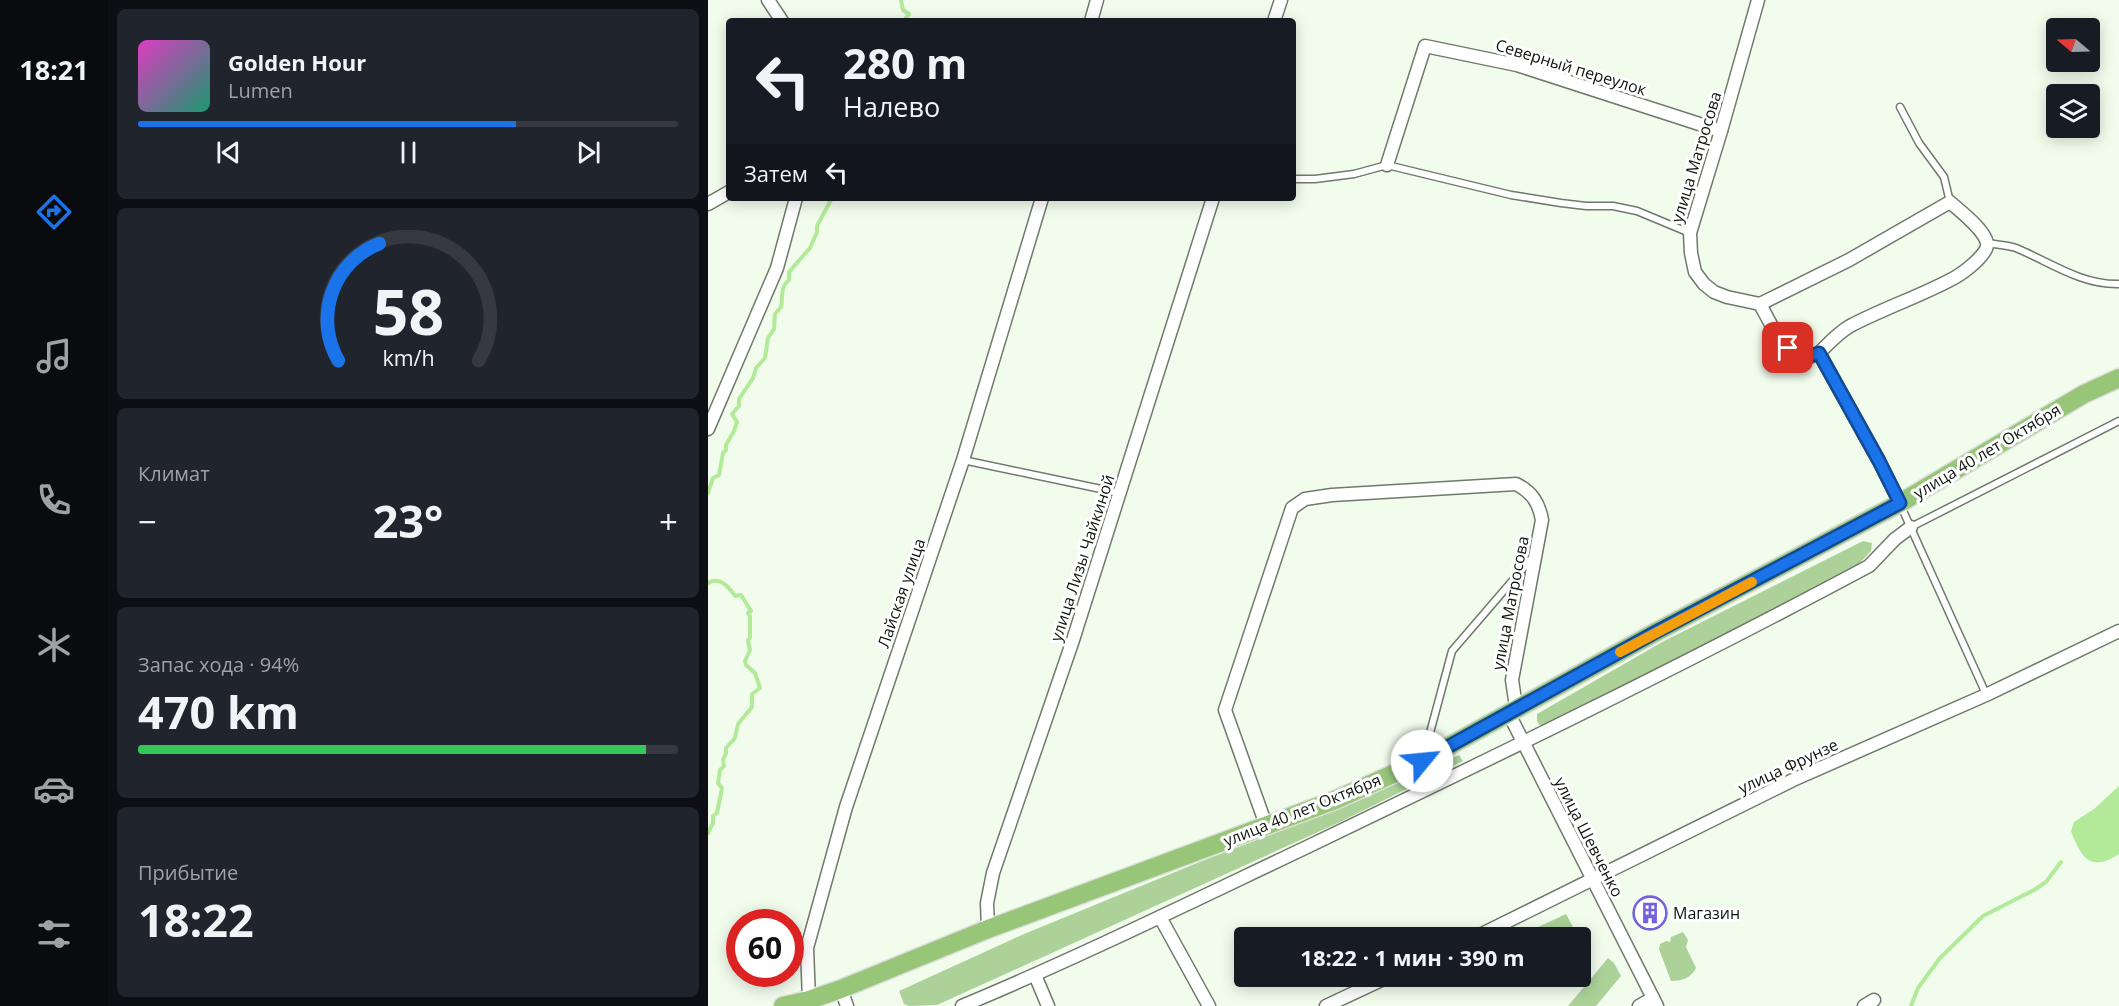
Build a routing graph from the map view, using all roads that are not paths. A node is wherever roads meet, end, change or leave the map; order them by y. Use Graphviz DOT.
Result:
graph roads {
  1 [pos="768,0"];
  2 [pos="1097,0"];
  3 [pos="1281,0"];
  4 [pos="1758,0"];
  5 [pos="780,18"];
  6 [pos="1092,18"];
  7 [pos="1275,18"];
  8 [pos="1900,108"];
  9 [pos="1722,131"];
  10 [pos="1387,165"];
  11 [pos="1296,179"];
  12 [pos="726,194"];
  13 [pos="795,201"];
  14 [pos="1041,201"];
  15 [pos="1212,201"];
  16 [pos="1950,202"];
  17 [pos="708,204"];
  18 [pos="1690,233"];
  19 [pos="1987,243"];
  20 [pos="2119,284"];
  21 [pos="1760,304"];
  22 [pos="1819,353"];
  23 [pos="2119,378"];
  24 [pos="2119,421"];
  25 [pos="708,429"];
  26 [pos="963,460"];
  27 [pos="1120,493"];
  28 [pos="1900,503"];
  29 [pos="1911,527"];
  30 [pos="1536,554"];
  31 [pos="2119,631"];
  32 [pos="1986,695"];
  33 [pos="1514,712"];
  34 [pos="1523,744"];
  35 [pos="1422,761"];
  36 [pos="1266,825"];
  37 [pos="1593,880"];
  38 [pos="1160,916"];
  39 [pos="1497,927"];
  40 [pos="988,929"];
  41 [pos="1035,975"];
  42 [pos="1367,987"];
  43 [pos="844,998"];
  44 [pos="1655,1002"];
  45 [pos="812,1003"];
  46 [pos="783,1006"];
  47 [pos="962,1006"];
  48 [pos="1048,1006"];
  49 [pos="1209,1006"];
  50 [pos="1326,1006"];
  51 [pos="1639,1006"];
  1 -- 5 [label="street"];
  2 -- 6 [label="street"];
  3 -- 7 [label="street"];
  4 -- 9 [label="street, улица Матросова"];
  8 -- 16 [label="lane"];
  9 -- 10 [label="street, Северный переулок"];
  9 -- 18 [label="street, улица Матросова"];
  10 -- 11 [label="lane"];
  10 -- 18 [label="lane"];
  12 -- 17 [label="street"];
  13 -- 25 [label="street"];
  14 -- 26 [label="street, Лайская улица"];
  15 -- 27 [label="street, улица Лизы Чайкиной"];
  16 -- 19 [label="street"];
  16 -- 21 [label="street"];
  18 -- 21 [label="street, улица Матросова"];
  19 -- 20 [label="lane"];
  19 -- 22 [label="street"];
  21 -- 22 [label="street"];
  22 -- 28 [label="street"];
  23 -- 28 [label="main road, улица 40 лет Октября"];
  24 -- 29 [label="lane"];
  26 -- 27 [label="lane"];
  26 -- 45 [label="street, Лайская улица"];
  27 -- 40 [label="street, улица Лизы Чайкиной"];
  28 -- 29 [label="lane"];
  28 -- 33 [label="main road, улица 40 лет Октября"];
  29 -- 32 [label="lane"];
  29 -- 34 [label="street, улица 40 лет Октября"];
  30 -- 33 [label="street, улица Матросова"];
  30 -- 35 [label="lane"];
  30 -- 36 [label="street, улица Матросова"];
  31 -- 32 [label="street, улица Фрунзе"];
  32 -- 37 [label="street, улица Фрунзе"];
  33 -- 34 [label="street, улица Шевченко"];
  33 -- 35 [label="main road, улица 40 лет Октября"];
  34 -- 37 [label="street, улица Шевченко"];
  34 -- 38 [label="street, улица 40 лет Октября"];
  35 -- 36 [label="main road, улица 40 лет Октября"];
  36 -- 40 [label="main road, улица 40 лет Октября"];
  37 -- 39 [label="street, улица Фрунзе"];
  37 -- 44 [label="street, улица Шевченко"];
  38 -- 41 [label="street, улица 40 лет Октября"];
  38 -- 49 [label="street"];
  40 -- 43 [label="main road, улица 40 лет Октября"];
  41 -- 47 [label="street, улица 40 лет Октября"];
  41 -- 48 [label="street"];
  42 -- 50 [label="street"];
  43 -- 45 [label="main road, улица 40 лет Октября"];
  44 -- 51 [label="street"];
  45 -- 46 [label="main road, улица 40 лет Октября"];
}
